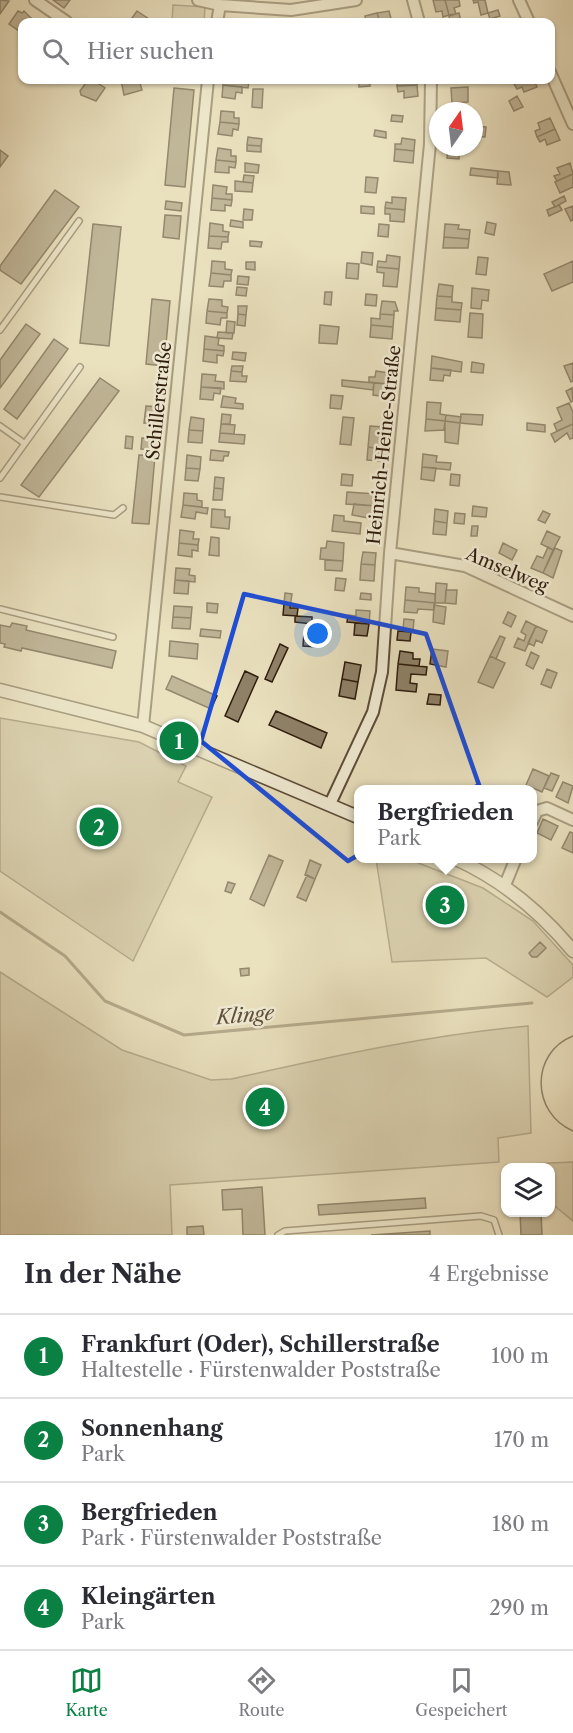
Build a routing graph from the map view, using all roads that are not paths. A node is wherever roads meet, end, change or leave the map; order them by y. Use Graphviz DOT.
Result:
graph roads {
  1 [pos="34,0"];
  2 [pos="198,0"];
  3 [pos="356,0"];
  4 [pos="413,0"];
  5 [pos="519,0"];
  6 [pos="220,5"];
  7 [pos="61,18"];
  8 [pos="218,18"];
  9 [pos="418,18"];
  10 [pos="527,18"];
  11 [pos="555,83"];
  12 [pos="208,84"];
  13 [pos="431,84"];
  14 [pos="573,124"];
  15 [pos="78,221"];
  16 [pos="0,330"];
  17 [pos="80,367"];
  18 [pos="0,426"];
  19 [pos="24,443"];
  20 [pos="0,478"];
  21 [pos="0,497"];
  22 [pos="123,508"];
  23 [pos="390,553"];
  24 [pos="0,609"];
  25 [pos="573,616"];
  26 [pos="113,637"];
  27 [pos="0,690"];
  28 [pos="143,726"];
  29 [pos="330,804"];
  30 [pos="537,811"];
  31 [pos="354,815"];
  32 [pos="573,820"];
  33 [pos="463,863"];
  34 [pos="514,863"];
  35 [pos="505,885"];
  36 [pos="573,951"];
  37 [pos="278,1235"];
  38 [pos="500,1235"];
  1 -- 7 [label="street"];
  2 -- 6 [label="street"];
  3 -- 6 [label="street"];
  4 -- 9 [label="street"];
  5 -- 10 [label="street"];
  6 -- 8 [label="street"];
  11 -- 14 [label="street"];
  12 -- 28 [label="street, Schillerstraße"];
  13 -- 23 [label="street, Heinrich-Heine-Straße"];
  15 -- 16 [label="lane"];
  17 -- 19 [label="lane"];
  18 -- 19 [label="lane"];
  19 -- 20 [label="lane"];
  21 -- 22 [label="lane"];
  23 -- 25 [label="street, Amselweg"];
  23 -- 29 [label="street, Heinrich-Heine-Straße"];
  24 -- 26 [label="lane"];
  27 -- 28 [label="street"];
  28 -- 29 [label="street"];
  29 -- 31 [label="street"];
  30 -- 32 [label="street"];
  33 -- 35 [label="street"];
  34 -- 35 [label="street"];
  35 -- 36 [label="street"];
  37 -- 38 [label="lane"];
}
